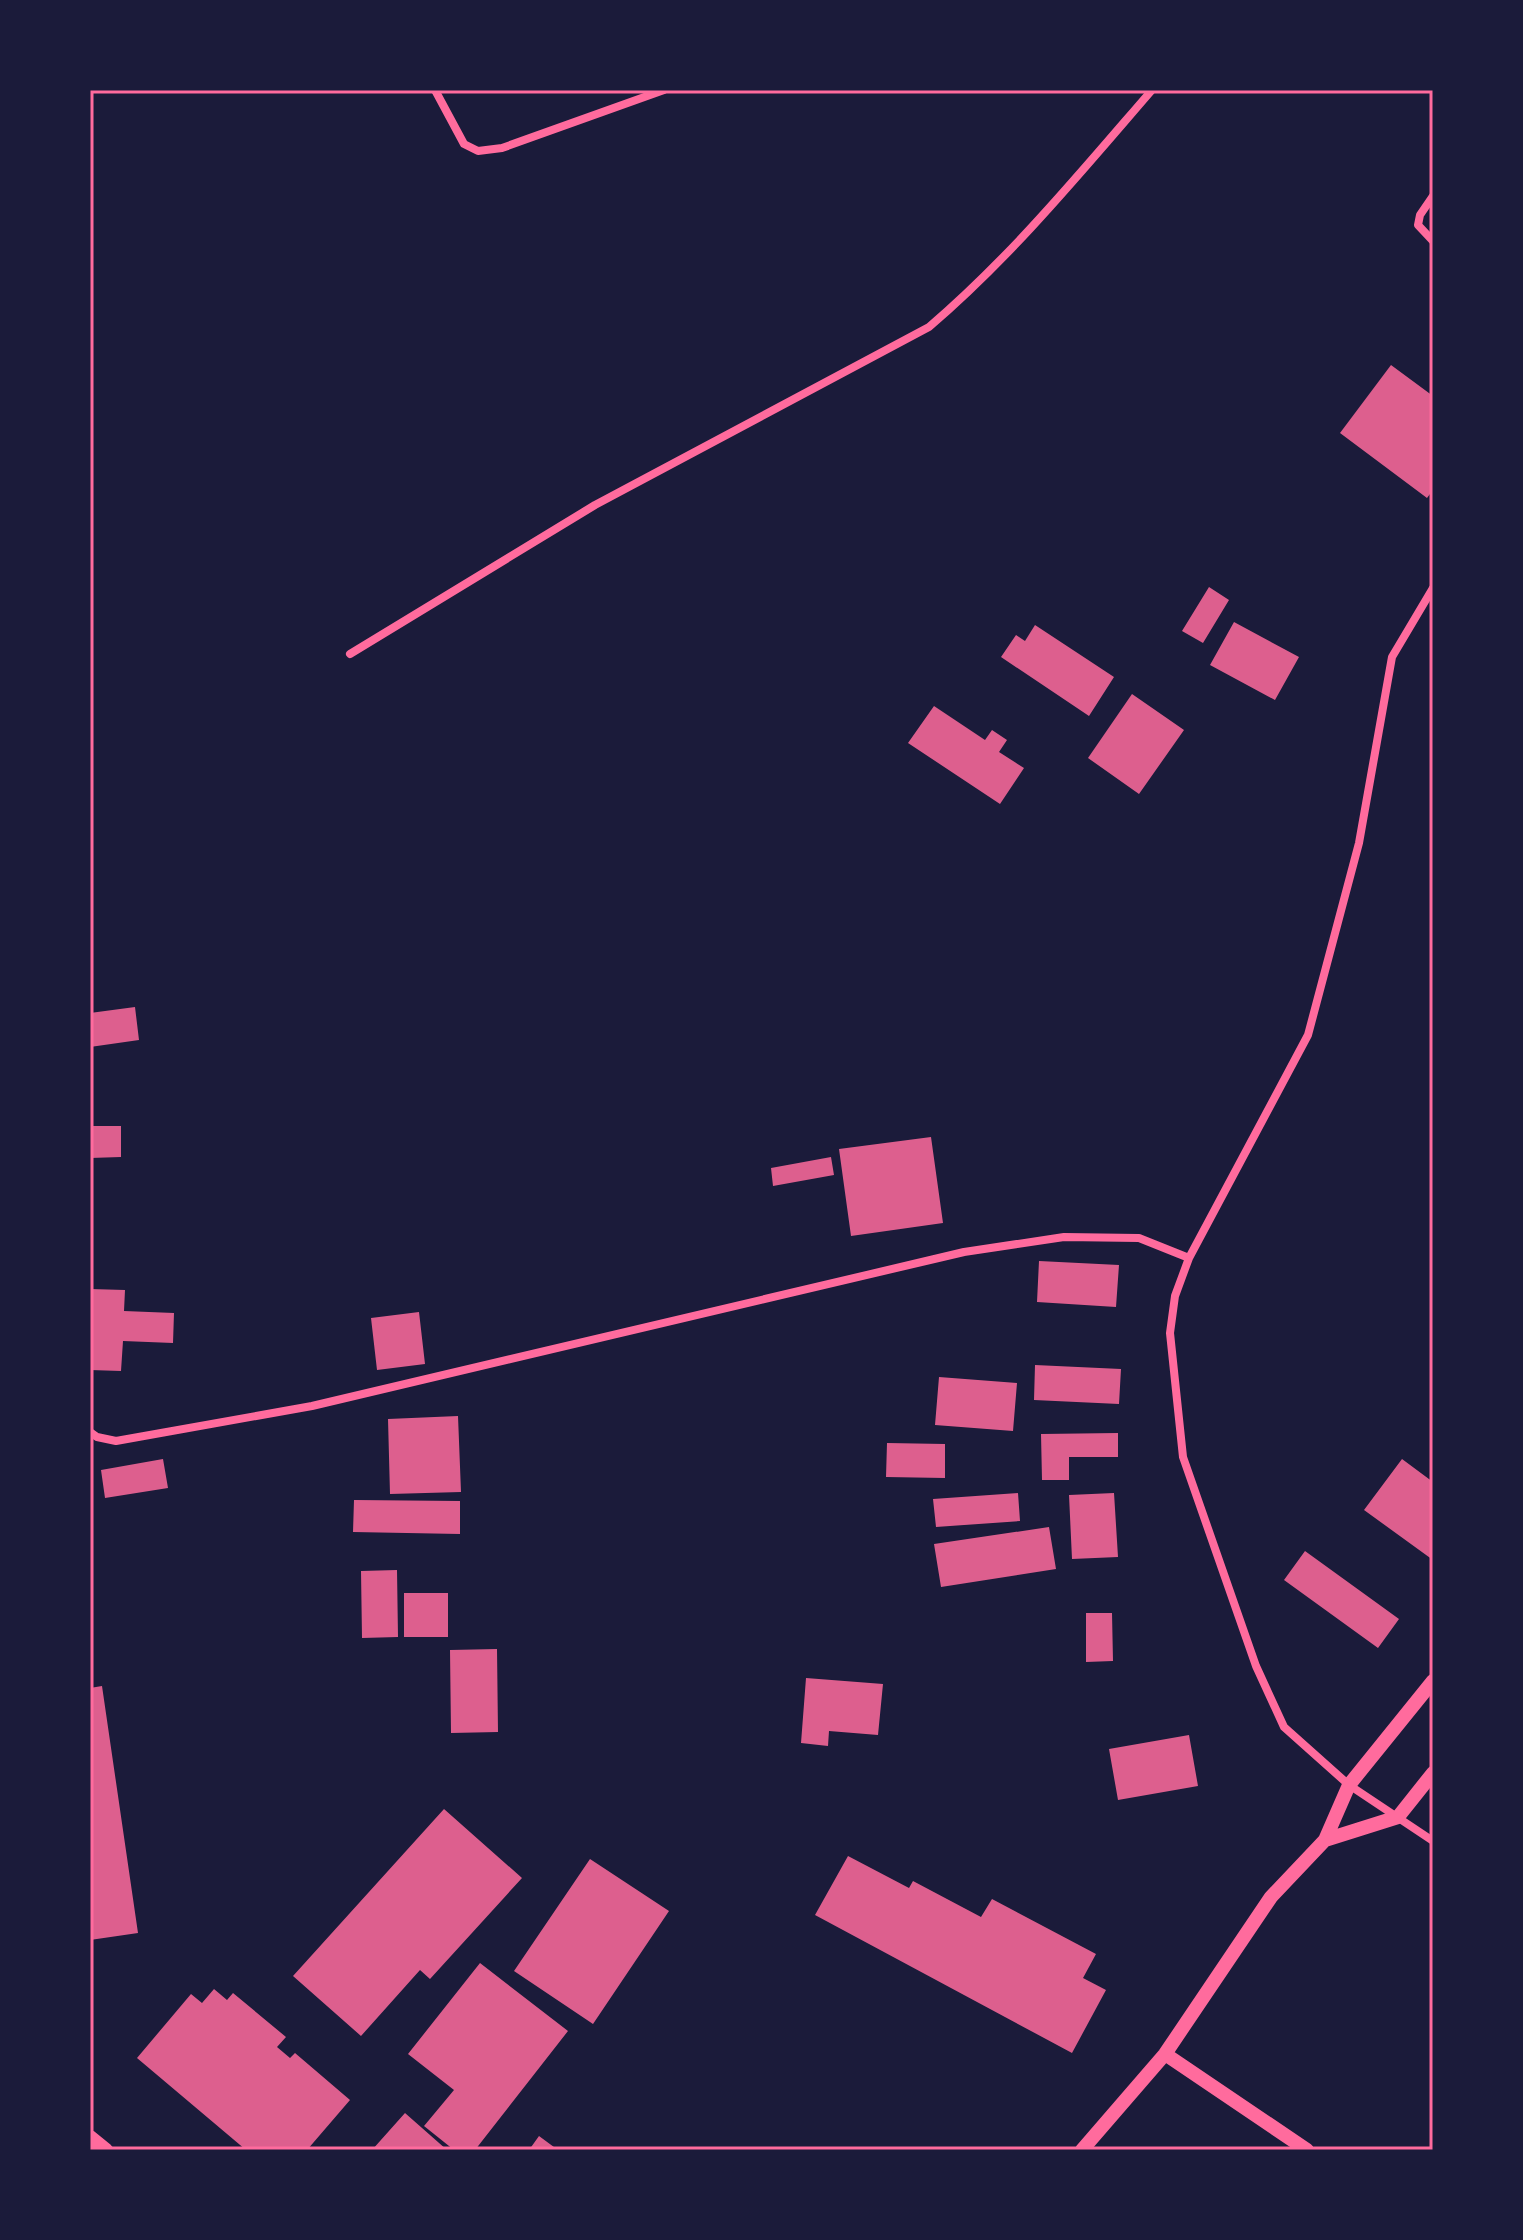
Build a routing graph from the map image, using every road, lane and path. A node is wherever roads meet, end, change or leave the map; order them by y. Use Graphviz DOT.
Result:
graph roads {
  1 [pos="435,90"];
  2 [pos="664,90"];
  3 [pos="1152,90"];
  4 [pos="1433,196"];
  5 [pos="1433,241"];
  6 [pos="1433,588"];
  7 [pos="350,654"];
  8 [pos="1189,1258"];
  9 [pos="90,1432"];
  10 [pos="1433,1681"];
  11 [pos="1433,1773"];
  12 [pos="1349,1785"];
  13 [pos="1398,1817"];
  14 [pos="1325,1840"];
  15 [pos="1433,1841"];
  16 [pos="1165,2054"];
  17 [pos="90,2137"];
  18 [pos="106,2150"];
  19 [pos="1082,2150"];
  20 [pos="1307,2150"];
  1 -- 2 [label="street"];
  3 -- 7 [label="street"];
  4 -- 5 [label="street"];
  6 -- 8 [label="street"];
  8 -- 9 [label="street"];
  8 -- 12 [label="street"];
  10 -- 12 [label="street"];
  11 -- 13 [label="street"];
  12 -- 13 [label="street"];
  12 -- 14 [label="street"];
  13 -- 14 [label="street"];
  13 -- 15 [label="street"];
  14 -- 16 [label="street"];
  16 -- 19 [label="street"];
  16 -- 20 [label="street"];
  17 -- 18 [label="street"];
}
